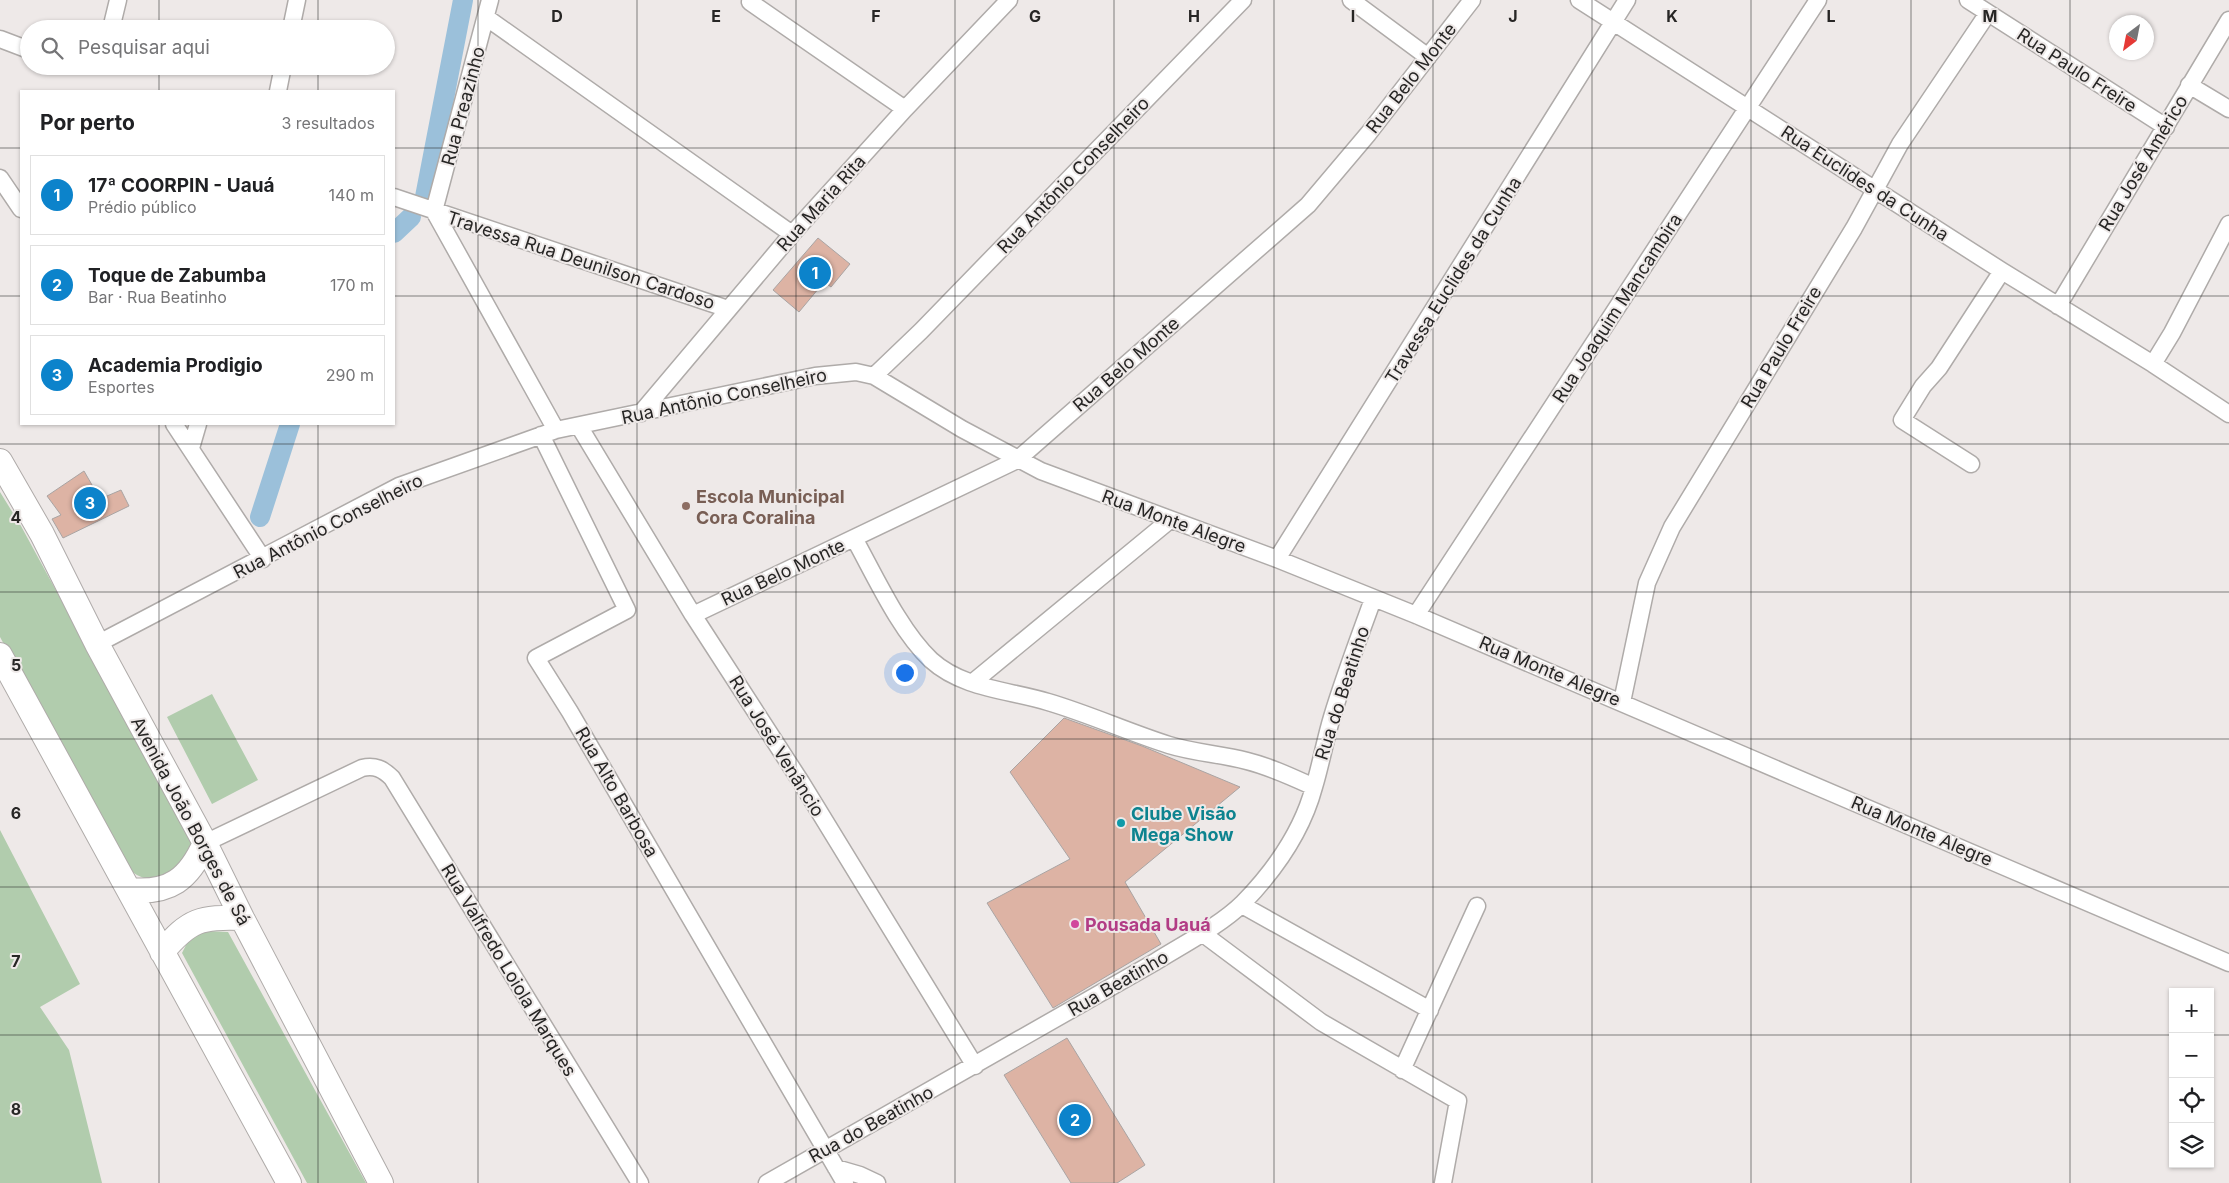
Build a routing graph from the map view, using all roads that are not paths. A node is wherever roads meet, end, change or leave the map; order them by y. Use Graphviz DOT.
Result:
graph roads {
  1 [pos="118,0"];
  2 [pos="297,0"];
  3 [pos="490,0"];
  4 [pos="1009,0"];
  5 [pos="1243,0"];
  6 [pos="1351,0"];
  7 [pos="1472,0"];
  8 [pos="1579,0"];
  9 [pos="1627,0"];
  10 [pos="1818,0"];
  11 [pos="1968,0"];
  12 [pos="750,2"];
  13 [pos="1988,13"];
  14 [pos="487,18"];
  15 [pos="113,20"];
  16 [pos="293,20"];
  17 [pos="2229,20"];
  18 [pos="1613,22"];
  19 [pos="0,39"];
  20 [pos="20,47"];
  21 [pos="1428,57"];
  22 [pos="281,75"];
  23 [pos="2189,85"];
  24 [pos="278,90"];
  25 [pos="1747,106"];
  26 [pos="2229,109"];
  27 [pos="905,110"];
  28 [pos="2166,127"];
  29 [pos="0,178"];
  30 [pos="1876,190"];
  31 [pos="395,197"];
  32 [pos="20,208"];
  33 [pos="434,211"];
  34 [pos="2229,224"];
  35 [pos="792,234"];
  36 [pos="2002,271"];
  37 [pos="2058,306"];
  38 [pos="728,309"];
  39 [pos="2153,364"];
  40 [pos="874,376"];
  41 [pos="641,413"];
  42 [pos="2229,414"];
  43 [pos="175,425"];
  44 [pos="198,425"];
  45 [pos="578,426"];
  46 [pos="548,433"];
  47 [pos="191,448"];
  48 [pos="0,460"];
  49 [pos="1017,460"];
  50 [pos="1971,464"];
  51 [pos="1170,520"];
  52 [pos="854,538"];
  53 [pos="263,558"];
  54 [pos="1277,559"];
  55 [pos="1373,599"];
  56 [pos="693,615"];
  57 [pos="1416,615"];
  58 [pos="97,644"];
  59 [pos="0,655"];
  60 [pos="972,683"];
  61 [pos="1622,702"];
  62 [pos="1314,787"];
  63 [pos="205,843"];
  64 [pos="129,890"];
  65 [pos="1242,905"];
  66 [pos="1477,906"];
  67 [pos="242,918"];
  68 [pos="1202,933"];
  69 [pos="162,952"];
  70 [pos="2229,963"];
  71 [pos="1430,1010"];
  72 [pos="975,1066"];
  73 [pos="1402,1070"];
  74 [pos="826,1149"];
  75 [pos="836,1168"];
  76 [pos="289,1183"];
  77 [pos="381,1183"];
  78 [pos="640,1183"];
  79 [pos="767,1183"];
  80 [pos="845,1183"];
  81 [pos="877,1183"];
  82 [pos="1443,1183"];
  1 -- 15 [label="street"];
  2 -- 16 [label="street"];
  3 -- 14 [label="street, Rua Preazinho"];
  4 -- 27 [label="street, Rua Maria Rita"];
  5 -- 40 [label="street, Rua Antônio Conselheiro"];
  6 -- 21 [label="street"];
  7 -- 21 [label="street, Rua Belo Monte"];
  8 -- 18 [label="street, Rua Euclides da Cunha"];
  9 -- 18 [label="street, Travessa Euclides da Cunha"];
  10 -- 25 [label="street, Rua Joaquim Mancambira"];
  11 -- 13 [label="street, Rua Paulo Freire"];
  12 -- 27 [label="street"];
  13 -- 28 [label="street, Rua Paulo Freire"];
  13 -- 30 [label="street, Rua Paulo Freire"];
  14 -- 33 [label="street, Rua Preazinho"];
  14 -- 35 [label="street"];
  17 -- 23 [label="street, Rua José Américo"];
  18 -- 25 [label="street, Rua Euclides da Cunha"];
  18 -- 54 [label="street, Travessa Euclides da Cunha"];
  19 -- 20 [label="street"];
  21 -- 49 [label="street, Rua Belo Monte"];
  22 -- 24 [label="street"];
  23 -- 26 [label="street"];
  23 -- 28 [label="street, Rua José Américo"];
  25 -- 30 [label="street, Rua Euclides da Cunha"];
  25 -- 57 [label="street, Rua Joaquim Mancambira"];
  27 -- 35 [label="street, Rua Maria Rita"];
  28 -- 37 [label="street, Rua José Américo"];
  29 -- 32 [label="street"];
  30 -- 36 [label="street, Rua Euclides da Cunha"];
  30 -- 61 [label="street, Rua Paulo Freire"];
  31 -- 33 [label="street, Travessa Rua Deunilson Cardoso"];
  33 -- 38 [label="street, Travessa Rua Deunilson Cardoso"];
  33 -- 46 [label="street"];
  34 -- 39 [label="street"];
  35 -- 38 [label="street, Rua Maria Rita"];
  36 -- 37 [label="street, Rua Euclides da Cunha"];
  36 -- 50 [label="street"];
  37 -- 39 [label="street, Rua Euclides da Cunha"];
  38 -- 41 [label="street, Rua Maria Rita"];
  39 -- 42 [label="street, Rua Euclides da Cunha"];
  40 -- 41 [label="street, Rua Antônio Conselheiro"];
  40 -- 49 [label="street, Rua Monte Alegre"];
  41 -- 45 [label="street, Rua Antônio Conselheiro"];
  43 -- 47 [label="street"];
  44 -- 47 [label="street"];
  45 -- 46 [label="street, Rua Antônio Conselheiro"];
  45 -- 56 [label="street, Rua José Venâncio"];
  46 -- 53 [label="street, Rua Antônio Conselheiro"];
  46 -- 74 [label="street, Rua Alto Barbosa"];
  47 -- 53 [label="street"];
  48 -- 58 [label="main road, Avenida João Borges de Sá"];
  49 -- 51 [label="street, Rua Monte Alegre"];
  49 -- 52 [label="street, Rua Belo Monte"];
  51 -- 54 [label="street, Rua Monte Alegre"];
  51 -- 60 [label="street"];
  52 -- 56 [label="street, Rua Belo Monte"];
  52 -- 60 [label="street"];
  53 -- 58 [label="street, Rua Antônio Conselheiro"];
  54 -- 55 [label="street, Rua Monte Alegre"];
  55 -- 57 [label="street, Rua Monte Alegre"];
  55 -- 62 [label="street, Rua do Beatinho"];
  56 -- 72 [label="street, Rua José Venâncio"];
  57 -- 61 [label="street, Rua Monte Alegre"];
  58 -- 63 [label="main road, Avenida João Borges de Sá"];
  59 -- 64 [label="main road"];
  60 -- 62 [label="street"];
  61 -- 70 [label="street, Rua Monte Alegre"];
  62 -- 65 [label="street, Rua Beatinho"];
  63 -- 64 [label="main road"];
  63 -- 67 [label="main road, Avenida João Borges de Sá"];
  63 -- 78 [label="street, Rua Valfredo Loiola Marques"];
  64 -- 69 [label="main road"];
  65 -- 68 [label="street, Rua Beatinho"];
  65 -- 71 [label="street"];
  66 -- 71 [label="street"];
  67 -- 69 [label="main road"];
  67 -- 77 [label="main road, Avenida João Borges de Sá"];
  68 -- 72 [label="street, Rua Beatinho"];
  68 -- 73 [label="street"];
  69 -- 76 [label="main road"];
  71 -- 73 [label="street"];
  72 -- 74 [label="street, Rua do Beatinho"];
  73 -- 82 [label="street"];
  74 -- 75 [label="street, Rua Alto Barbosa"];
  74 -- 79 [label="street, Rua do Beatinho"];
  75 -- 80 [label="street, Rua Alto Barbosa"];
  75 -- 81 [label="street"];
}
